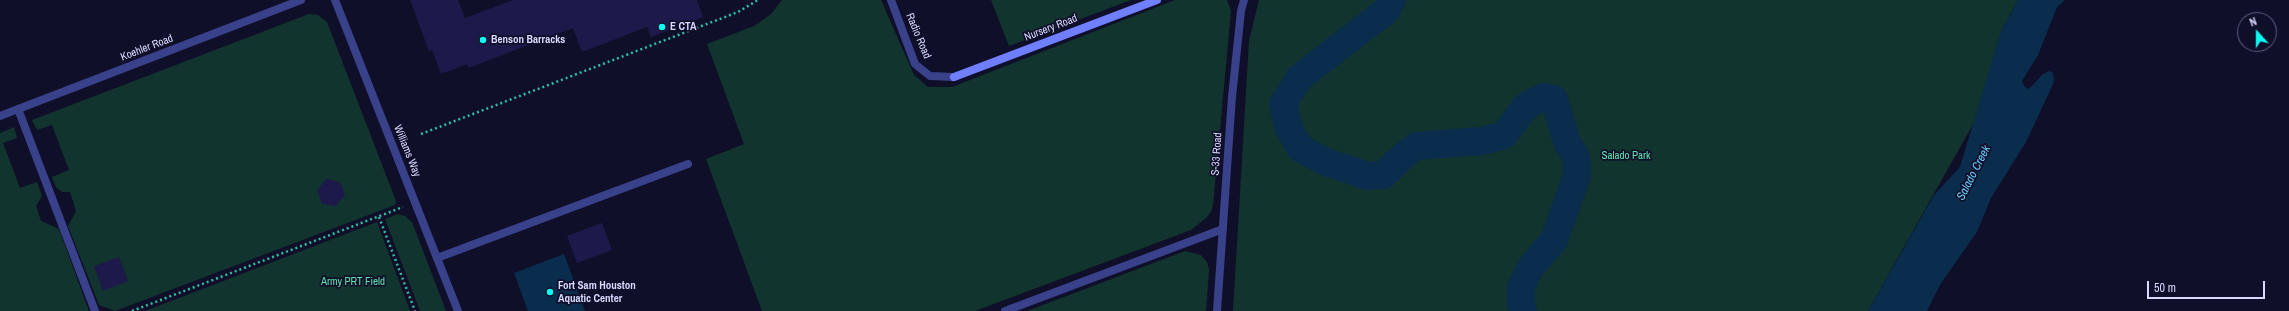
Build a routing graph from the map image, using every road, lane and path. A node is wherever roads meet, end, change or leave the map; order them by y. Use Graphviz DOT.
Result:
graph roads {
  1 [pos="301,0"];
  2 [pos="335,0"];
  3 [pos="758,0"];
  4 [pos="891,0"];
  5 [pos="1157,0"];
  6 [pos="1244,0"];
  7 [pos="954,77"];
  8 [pos="18,109"];
  9 [pos="0,116"];
  10 [pos="421,134"];
  11 [pos="688,164"];
  12 [pos="403,207"];
  13 [pos="379,217"];
  14 [pos="1223,229"];
  15 [pos="437,258"];
  16 [pos="95,311"];
  17 [pos="132,311"];
  18 [pos="415,311"];
  19 [pos="458,311"];
  20 [pos="1005,311"];
  21 [pos="1217,311"];
  1 -- 8 [label="street, Koehler Road"];
  2 -- 15 [label="street, Williams Way"];
  3 -- 10 [label="path"];
  4 -- 7 [label="street, Radio Road"];
  5 -- 7 [label="street, Nursery Road"];
  6 -- 14 [label="street, S-33 Road"];
  8 -- 9 [label="street, Koehler Road"];
  8 -- 16 [label="street"];
  11 -- 15 [label="street"];
  12 -- 13 [label="path"];
  13 -- 17 [label="path"];
  13 -- 18 [label="path"];
  14 -- 20 [label="street"];
  14 -- 21 [label="street, S-33 Road"];
  15 -- 19 [label="street, Williams Way"];
}
